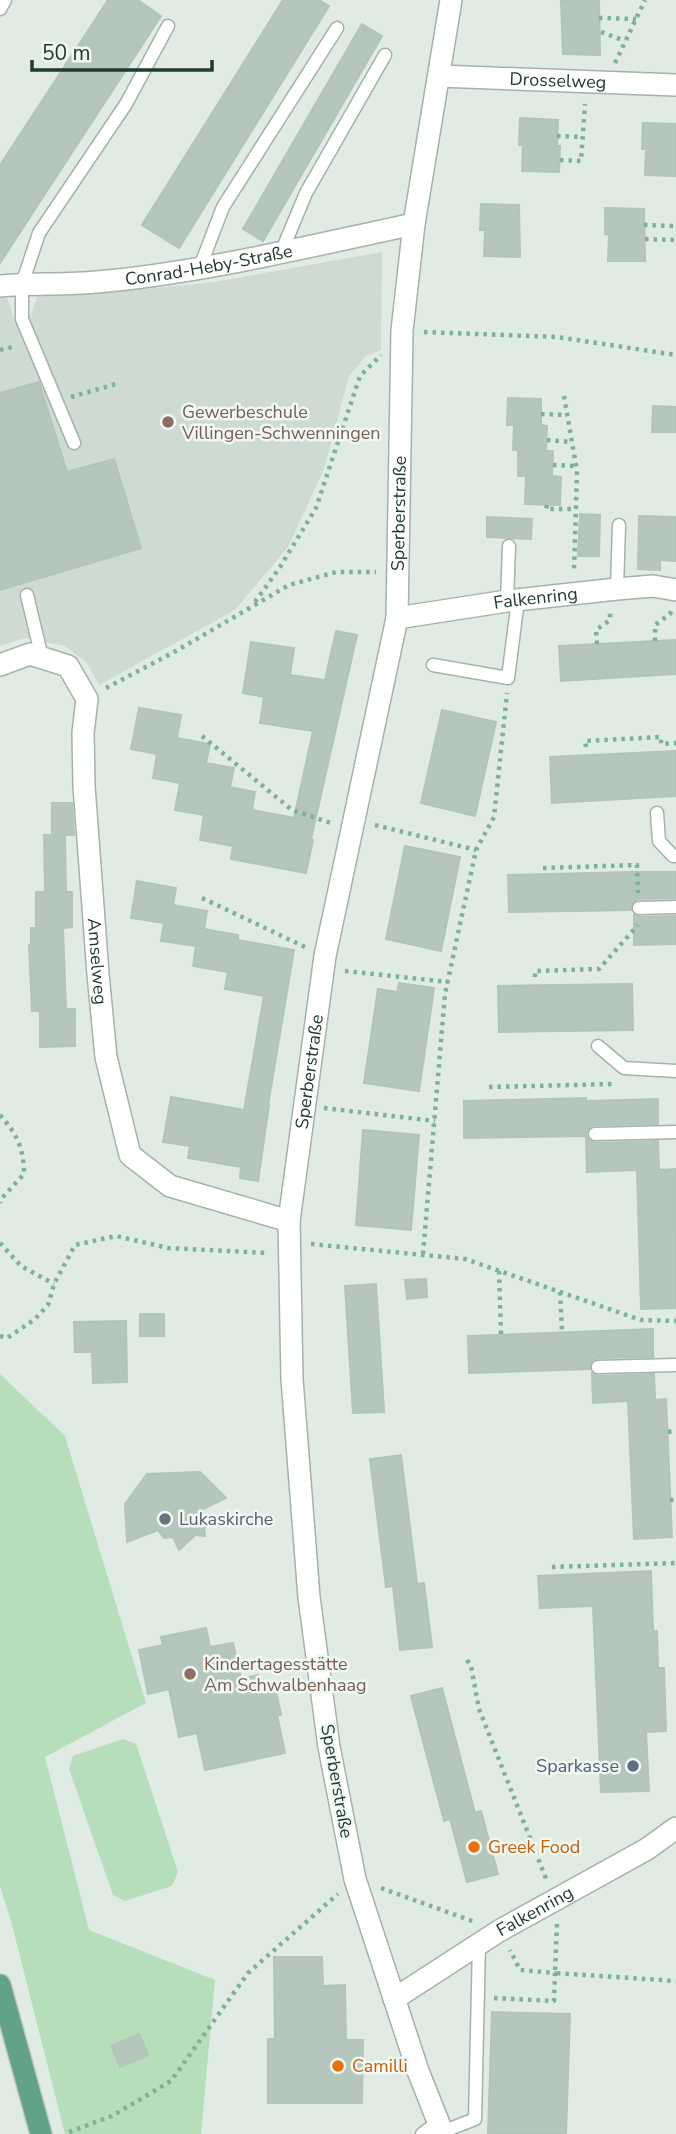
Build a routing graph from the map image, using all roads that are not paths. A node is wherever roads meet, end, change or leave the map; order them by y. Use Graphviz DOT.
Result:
graph roads {
  1 [pos="5,0"];
  2 [pos="451,0"];
  3 [pos="0,9"];
  4 [pos="168,26"];
  5 [pos="337,28"];
  6 [pos="385,55"];
  7 [pos="439,76"];
  8 [pos="676,85"];
  9 [pos="414,225"];
  10 [pos="281,253"];
  11 [pos="201,267"];
  12 [pos="22,284"];
  13 [pos="0,286"];
  14 [pos="74,443"];
  15 [pos="619,526"];
  16 [pos="509,546"];
  17 [pos="613,589"];
  18 [pos="27,595"];
  19 [pos="674,598"];
  20 [pos="512,601"];
  21 [pos="397,618"];
  22 [pos="42,658"];
  23 [pos="0,665"];
  24 [pos="433,665"];
  25 [pos="657,813"];
  26 [pos="676,856"];
  27 [pos="676,907"];
  28 [pos="639,908"];
  29 [pos="598,1046"];
  30 [pos="676,1071"];
  31 [pos="676,1132"];
  32 [pos="594,1134"];
  33 [pos="289,1221"];
  34 [pos="676,1365"];
  35 [pos="598,1367"];
  36 [pos="676,1828"];
  37 [pos="479,1944"];
  38 [pos="0,1985"];
  39 [pos="394,1999"];
  40 [pos="436,2131"];
  41 [pos="41,2134"];
  1 -- 3 [label="lane"];
  2 -- 7 [label="street, Sperberstraße"];
  4 -- 12 [label="lane"];
  5 -- 11 [label="lane"];
  6 -- 10 [label="lane"];
  7 -- 8 [label="street, Drosselweg"];
  7 -- 9 [label="street, Sperberstraße"];
  9 -- 10 [label="street, Conrad-Heby-Straße"];
  9 -- 21 [label="street, Sperberstraße"];
  10 -- 11 [label="street, Conrad-Heby-Straße"];
  11 -- 12 [label="street, Conrad-Heby-Straße"];
  12 -- 13 [label="street, Conrad-Heby-Straße"];
  12 -- 14 [label="lane"];
  15 -- 17 [label="lane"];
  16 -- 20 [label="lane"];
  17 -- 19 [label="street, Falkenring"];
  17 -- 20 [label="street, Falkenring"];
  18 -- 22 [label="lane"];
  20 -- 21 [label="street, Falkenring"];
  20 -- 24 [label="lane"];
  21 -- 33 [label="street, Sperberstraße"];
  22 -- 23 [label="street"];
  22 -- 33 [label="street, Amselweg"];
  25 -- 26 [label="lane"];
  27 -- 28 [label="lane"];
  29 -- 30 [label="lane"];
  31 -- 32 [label="lane"];
  33 -- 39 [label="street, Sperberstraße"];
  34 -- 35 [label="lane"];
  36 -- 37 [label="street, Falkenring"];
  37 -- 39 [label="street, Falkenring"];
  37 -- 40 [label="lane"];
  38 -- 41 [label="main road"];
  39 -- 40 [label="street, Sperberstraße"];
}
